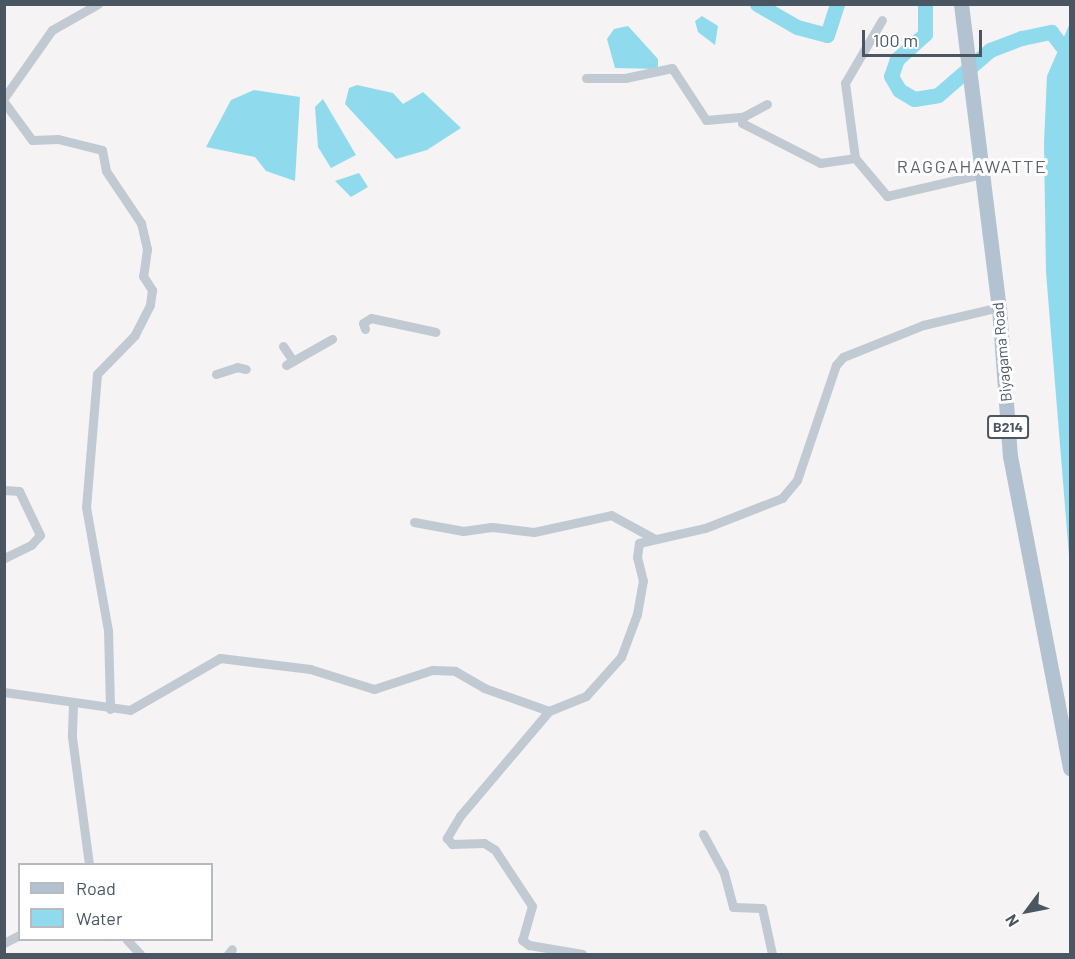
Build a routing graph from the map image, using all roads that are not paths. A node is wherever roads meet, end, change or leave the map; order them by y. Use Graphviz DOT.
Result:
graph roads {
  1 [pos="98,4"];
  2 [pos="961,4"];
  3 [pos="882,20"];
  4 [pos="586,78"];
  5 [pos="4,100"];
  6 [pos="767,104"];
  7 [pos="743,117"];
  8 [pos="855,158"];
  9 [pos="982,174"];
  10 [pos="999,307"];
  11 [pos="366,329"];
  12 [pos="436,332"];
  13 [pos="332,339"];
  14 [pos="283,345"];
  15 [pos="246,369"];
  16 [pos="216,375"];
  17 [pos="4,490"];
  18 [pos="414,522"];
  19 [pos="652,538"];
  20 [pos="4,558"];
  21 [pos="4,692"];
  22 [pos="73,704"];
  23 [pos="110,709"];
  24 [pos="549,711"];
  25 [pos="1071,768"];
  26 [pos="703,834"];
  27 [pos="89,863"];
  28 [pos="18,936"];
  29 [pos="129,941"];
  30 [pos="4,943"];
  31 [pos="140,954"];
  32 [pos="582,954"];
  33 [pos="772,954"];
  1 -- 5 [label="street"];
  2 -- 9 [label="main road, Biyagama Road / B214"];
  3 -- 8 [label="street"];
  4 -- 7 [label="street"];
  5 -- 23 [label="street"];
  6 -- 7 [label="street"];
  7 -- 8 [label="street"];
  8 -- 9 [label="street"];
  9 -- 10 [label="main road, Biyagama Road / B214"];
  10 -- 19 [label="street"];
  10 -- 25 [label="main road, Biyagama Road / B214"];
  11 -- 12 [label="street"];
  13 -- 14 [label="street"];
  15 -- 16 [label="street"];
  17 -- 20 [label="street"];
  18 -- 19 [label="street"];
  19 -- 24 [label="street"];
  21 -- 22 [label="street"];
  22 -- 23 [label="street"];
  22 -- 27 [label="street"];
  23 -- 24 [label="street"];
  24 -- 32 [label="street"];
  26 -- 33 [label="street"];
  28 -- 30 [label="street"];
  29 -- 31 [label="street"];
}
